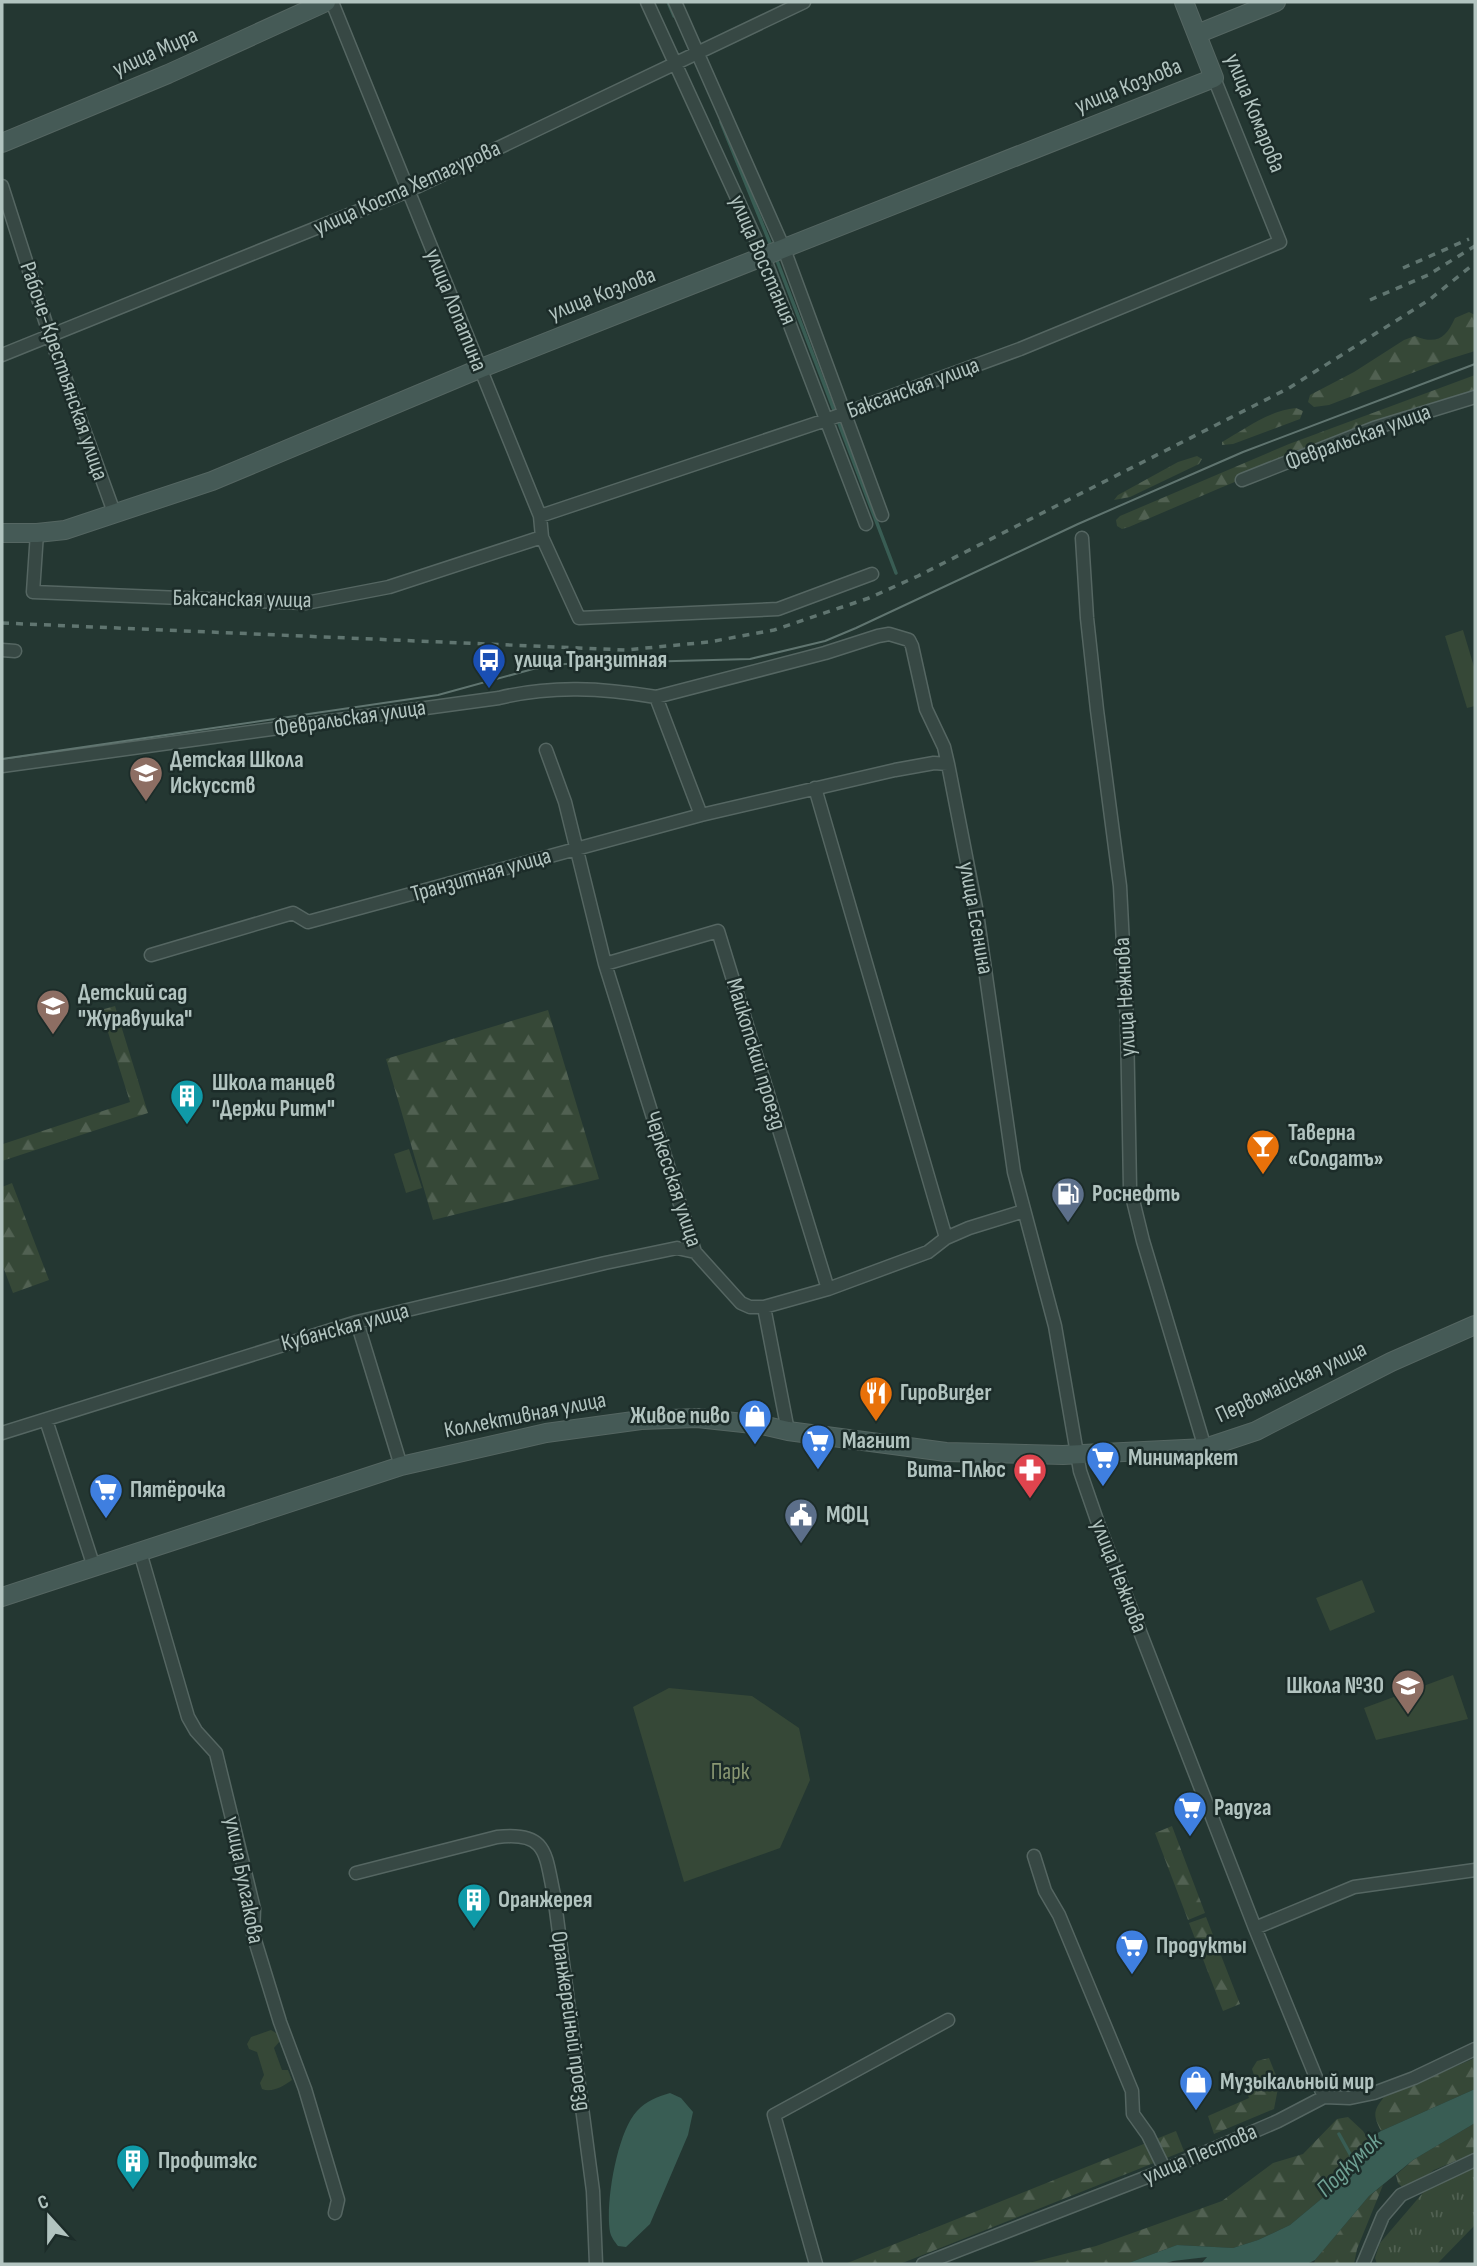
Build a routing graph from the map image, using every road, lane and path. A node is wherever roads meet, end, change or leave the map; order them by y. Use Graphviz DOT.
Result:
graph roads {
  1 [pos="326,2"];
  2 [pos="332,2"];
  3 [pos="647,2"];
  4 [pos="675,2"];
  5 [pos="804,2"];
  6 [pos="1184,2"];
  7 [pos="1276,2"];
  8 [pos="1197,34"];
  9 [pos="697,53"];
  10 [pos="680,61"];
  11 [pos="1214,78"];
  12 [pos="2,143"];
  13 [pos="2,186"];
  14 [pos="408,191"];
  15 [pos="1280,242"];
  16 [pos="775,253"];
  17 [pos="50,336"];
  18 [pos="2,355"];
  19 [pos="479,369"];
  20 [pos="1475,397"];
  21 [pos="844,413"];
  22 [pos="828,419"];
  23 [pos="1242,480"];
  24 [pos="116,515"];
  25 [pos="882,515"];
  26 [pos="540,516"];
  27 [pos="866,524"];
  28 [pos="2,533"];
  29 [pos="37,533"];
  30 [pos="542,537"];
  31 [pos="1082,538"];
  32 [pos="872,574"];
  33 [pos="900,636"];
  34 [pos="656,697"];
  35 [pos="546,750"];
  36 [pos="948,764"];
  37 [pos="2,766"];
  38 [pos="815,788"];
  39 [pos="701,815"];
  40 [pos="575,848"];
  41 [pos="151,955"];
  42 [pos="605,964"];
  43 [pos="1024,1211"];
  44 [pos="946,1238"];
  45 [pos="695,1252"];
  46 [pos="828,1289"];
  47 [pos="764,1307"];
  48 [pos="357,1322"];
  49 [pos="1475,1325"];
  50 [pos="46,1420"];
  51 [pos="788,1432"];
  52 [pos="2,1433"];
  53 [pos="1205,1448"];
  54 [pos="1077,1455"];
  55 [pos="401,1466"];
  56 [pos="141,1552"];
  57 [pos="94,1567"];
  58 [pos="2,1597"];
  59 [pos="1034,1856"];
  60 [pos="1475,1870"];
  61 [pos="356,1873"];
  62 [pos="1255,1928"];
  63 [pos="948,2020"];
  64 [pos="1475,2049"];
  65 [pos="1324,2097"];
  66 [pos="1475,2160"];
  67 [pos="1165,2170"];
  68 [pos="335,2213"];
  69 [pos="1367,2263"];
  70 [pos="596,2264"];
  71 [pos="816,2264"];
  72 [pos="923,2264"];
  1 -- 12 [label="street, улица Мира"];
  2 -- 14 [label="street, улица Лопатина"];
  3 -- 10 [label="street, улица Восстания"];
  4 -- 9 [label="street, улица Восстания"];
  5 -- 9 [label="street, улица Коста Хетагурова"];
  6 -- 8 [label="street, улица Комарова"];
  7 -- 8 [label="street, улица Козлова"];
  8 -- 11 [label="street, улица Комарова"];
  9 -- 10 [label="street, улица Коста Хетагурова"];
  9 -- 16 [label="street, улица Восстания"];
  10 -- 14 [label="street, улица Коста Хетагурова"];
  10 -- 16 [label="street, улица Восстания"];
  11 -- 15 [label="street, улица Комарова"];
  11 -- 16 [label="street, улица Козлова"];
  13 -- 17 [label="street, Рабоче-Крестьянская улица"];
  14 -- 17 [label="street, улица Коста Хетагурова"];
  14 -- 19 [label="street, улица Лопатина"];
  15 -- 21 [label="street, Баксанская улица"];
  16 -- 19 [label="street, улица Козлова"];
  16 -- 21 [label="street, улица Восстания"];
  16 -- 22 [label="street, улица Восстания"];
  17 -- 18 [label="street, улица Коста Хетагурова"];
  17 -- 24 [label="street, Рабоче-Крестьянская улица"];
  19 -- 24 [label="street, улица Козлова"];
  19 -- 26 [label="street, улица Лопатина"];
  20 -- 23 [label="street, Февральская улица"];
  21 -- 22 [label="street, Баксанская улица"];
  21 -- 25 [label="street, улица Восстания"];
  22 -- 26 [label="street, Баксанская улица"];
  22 -- 27 [label="street, улица Восстания"];
  24 -- 29 [label="street, улица Козлова"];
  26 -- 30 [label="street, улица Лопатина"];
  28 -- 29 [label="street, улица Козлова"];
  29 -- 30 [label="street, Баксанская улица"];
  30 -- 32 [label="street, улица Лопатина"];
  31 -- 53 [label="street, улица Нежнова"];
  33 -- 34 [label="street, Февральская улица"];
  33 -- 36 [label="street, улица Есенина"];
  34 -- 37 [label="street, Февральская улица"];
  34 -- 39 [label="street"];
  35 -- 40 [label="street, Черкесская улица"];
  36 -- 38 [label="street, Транзитная улица"];
  36 -- 43 [label="street, улица Есенина"];
  38 -- 39 [label="street, Транзитная улица"];
  38 -- 44 [label="street"];
  39 -- 40 [label="street, Транзитная улица"];
  40 -- 41 [label="street, Транзитная улица"];
  40 -- 42 [label="street, Черкесская улица"];
  42 -- 45 [label="street, Черкесская улица"];
  42 -- 46 [label="street, Майкопский проезд"];
  43 -- 44 [label="street"];
  43 -- 54 [label="street, улица Нежнова"];
  44 -- 46 [label="street"];
  45 -- 47 [label="street, Черкесская улица"];
  45 -- 48 [label="street, Кубанская улица"];
  46 -- 47 [label="street"];
  47 -- 51 [label="street"];
  48 -- 50 [label="street, Кубанская улица"];
  48 -- 55 [label="street"];
  49 -- 53 [label="street, Первомайская улица"];
  50 -- 52 [label="street, Кубанская улица"];
  50 -- 57 [label="street"];
  51 -- 54 [label="street, Коллективная улица"];
  51 -- 55 [label="street, Коллективная улица"];
  53 -- 54 [label="street, Первомайская улица"];
  54 -- 62 [label="street, улица Нежнова"];
  55 -- 56 [label="street, Коллективная улица"];
  56 -- 57 [label="street, Коллективная улица"];
  56 -- 68 [label="street, улица Булгакова"];
  57 -- 58 [label="street, Коллективная улица"];
  59 -- 67 [label="street"];
  60 -- 62 [label="street"];
  61 -- 70 [label="street, Оранжерейный проезд"];
  62 -- 65 [label="street, улица Нежнова"];
  63 -- 71 [label="street"];
  64 -- 65 [label="street, улица Пестова"];
  65 -- 67 [label="street, улица Пестова"];
  66 -- 69 [label="street"];
  67 -- 72 [label="street, улица Пестова"];
}
